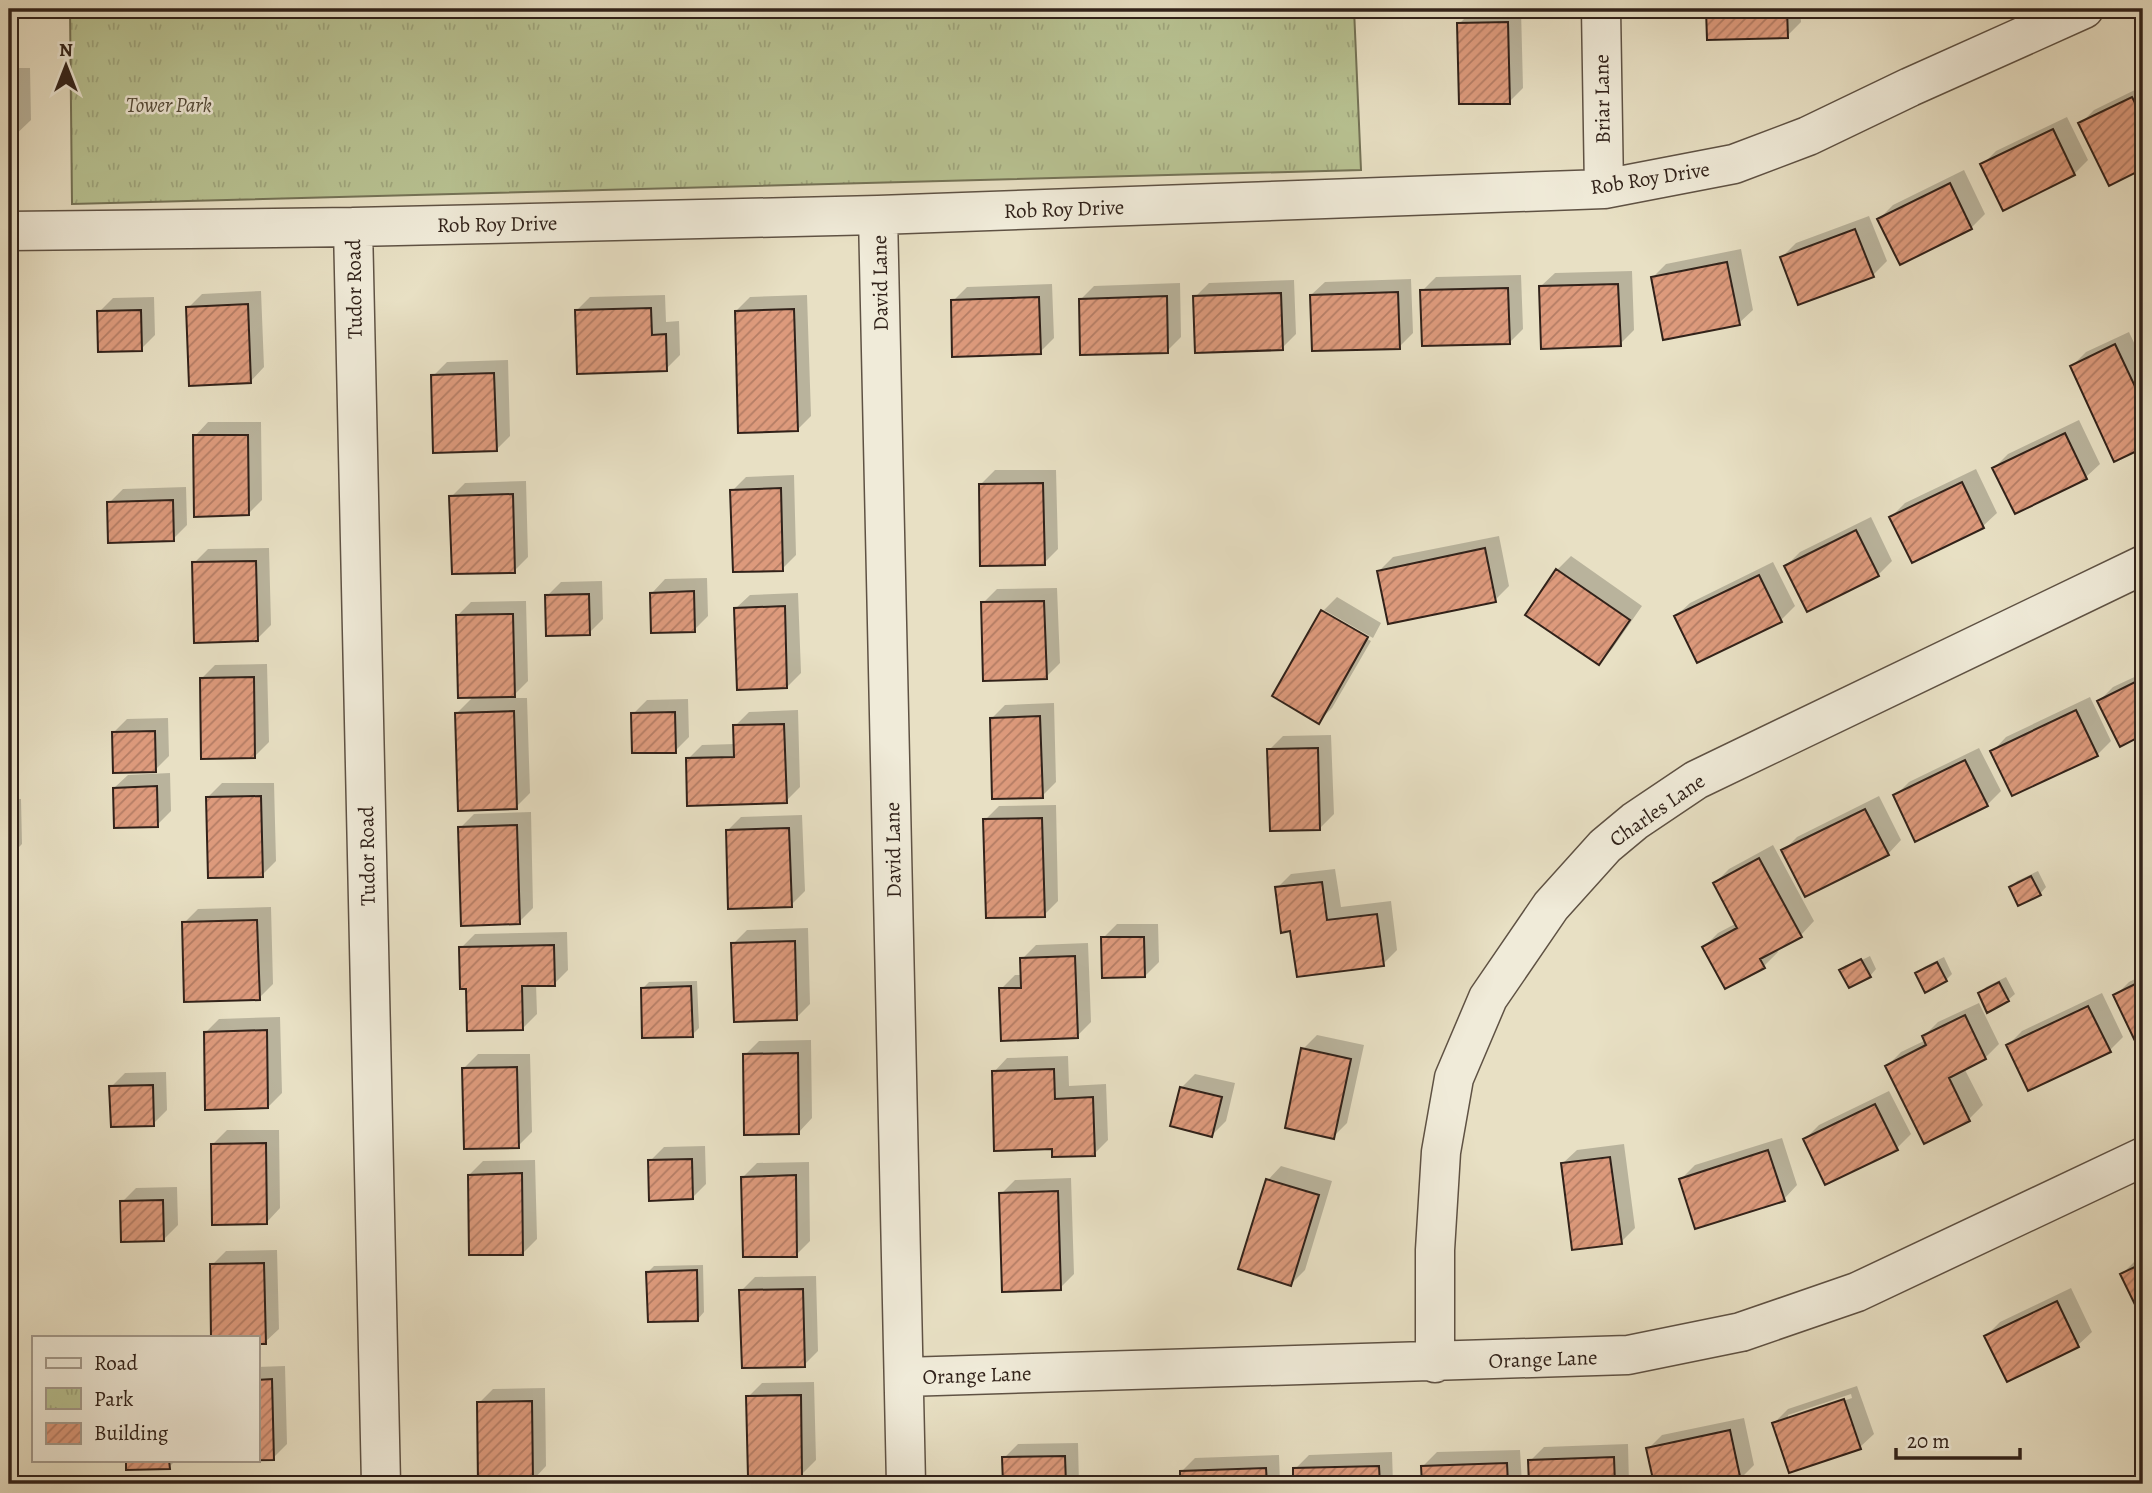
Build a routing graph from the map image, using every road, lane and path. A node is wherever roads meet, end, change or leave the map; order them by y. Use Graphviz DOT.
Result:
graph roads {
  1 [pos="1601,9"];
  2 [pos="2084,9"];
  3 [pos="1604,188"];
  4 [pos="878,215"];
  5 [pos="353,227"];
  6 [pos="9,231"];
  7 [pos="2143,565"];
  8 [pos="2143,1157"];
  9 [pos="1435,1363"];
  10 [pos="904,1377"];
  11 [pos="381,1484"];
  12 [pos="906,1484"];
  1 -- 3 [label="street, Briar Lane"];
  2 -- 3 [label="street, Rob Roy Drive"];
  3 -- 4 [label="street, Rob Roy Drive"];
  4 -- 5 [label="street, Rob Roy Drive"];
  4 -- 10 [label="street, David Lane"];
  5 -- 6 [label="street, Rob Roy Drive"];
  5 -- 11 [label="street, Tudor Road"];
  7 -- 9 [label="street, Charles Lane"];
  8 -- 9 [label="street, Orange Lane"];
  9 -- 10 [label="street, Orange Lane"];
  10 -- 12 [label="street, David Lane"];
}
